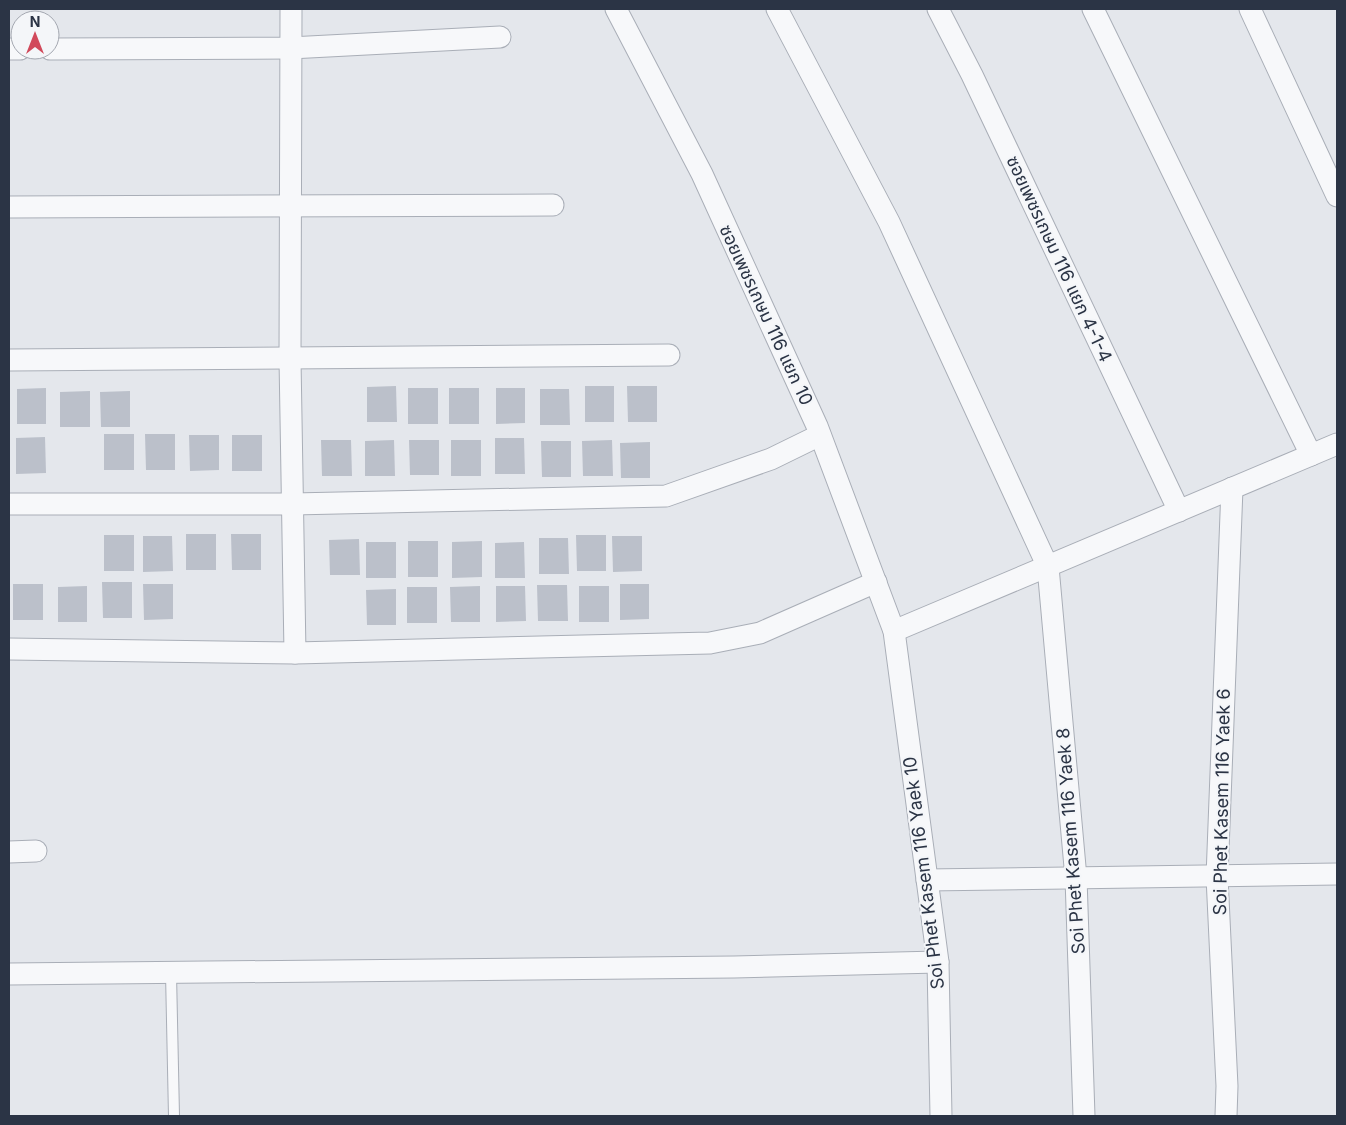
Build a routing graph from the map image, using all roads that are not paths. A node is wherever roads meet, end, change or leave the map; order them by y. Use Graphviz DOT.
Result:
graph roads {
  1 [pos="291,9"];
  2 [pos="616,9"];
  3 [pos="777,9"];
  4 [pos="938,9"];
  5 [pos="1093,9"];
  6 [pos="1250,9"];
  7 [pos="500,37"];
  8 [pos="290,48"];
  9 [pos="60,49"];
  10 [pos="1337,196"];
  11 [pos="290,204"];
  12 [pos="552,205"];
  13 [pos="9,207"];
  14 [pos="669,356"];
  15 [pos="290,359"];
  16 [pos="9,360"];
  17 [pos="820,435"];
  18 [pos="1337,444"];
  19 [pos="1311,455"];
  20 [pos="1232,488"];
  21 [pos="9,504"];
  22 [pos="293,504"];
  23 [pos="1179,511"];
  24 [pos="1048,567"];
  25 [pos="876,582"];
  26 [pos="894,631"];
  27 [pos="9,649"];
  28 [pos="295,653"];
  29 [pos="36,851"];
  30 [pos="9,852"];
  31 [pos="1337,874"];
  32 [pos="1217,877"];
  33 [pos="1076,878"];
  34 [pos="927,880"];
  35 [pos="938,962"];
  36 [pos="171,973"];
  37 [pos="9,974"];
  38 [pos="174,1116"];
  39 [pos="941,1116"];
  40 [pos="1084,1116"];
  41 [pos="1226,1116"];
  1 -- 8 [label="street"];
  2 -- 17 [label="street, ซอยเพชรเกษม 116 แยก 10"];
  3 -- 24 [label="street, Soi Phet Kasem 116 Yaek 8"];
  4 -- 23 [label="street, ซอยเพชรเกษม 116 แยก 4-1-4"];
  5 -- 19 [label="street"];
  6 -- 10 [label="street"];
  7 -- 8 [label="street"];
  8 -- 9 [label="street"];
  8 -- 11 [label="street"];
  11 -- 12 [label="street"];
  11 -- 13 [label="street"];
  11 -- 15 [label="street"];
  14 -- 15 [label="street"];
  15 -- 16 [label="street"];
  15 -- 22 [label="street"];
  17 -- 22 [label="street"];
  17 -- 25 [label="street, ซอยเพชรเกษม 116 แยก 10"];
  18 -- 19 [label="street"];
  19 -- 20 [label="street"];
  20 -- 23 [label="street"];
  20 -- 32 [label="street, Soi Phet Kasem 116 Yaek 6"];
  21 -- 22 [label="street"];
  22 -- 28 [label="street"];
  23 -- 24 [label="street"];
  24 -- 26 [label="street"];
  24 -- 33 [label="street, Soi Phet Kasem 116 Yaek 8"];
  25 -- 26 [label="street, ซอยเพชรเกษม 116 แยก 10"];
  25 -- 28 [label="street"];
  26 -- 34 [label="street, Soi Phet Kasem 116 Yaek 10"];
  27 -- 28 [label="street"];
  29 -- 30 [label="street"];
  31 -- 32 [label="street"];
  32 -- 33 [label="street"];
  32 -- 41 [label="street, Soi Phet Kasem 116 Yaek 6"];
  33 -- 34 [label="street"];
  33 -- 40 [label="street, Soi Phet Kasem 116 Yaek 8"];
  34 -- 35 [label="street, Soi Phet Kasem 116 Yaek 10"];
  35 -- 36 [label="street"];
  35 -- 39 [label="street, Soi Phet Kasem 116 Yaek 10"];
  36 -- 37 [label="street"];
  36 -- 38 [label="lane"];
}
